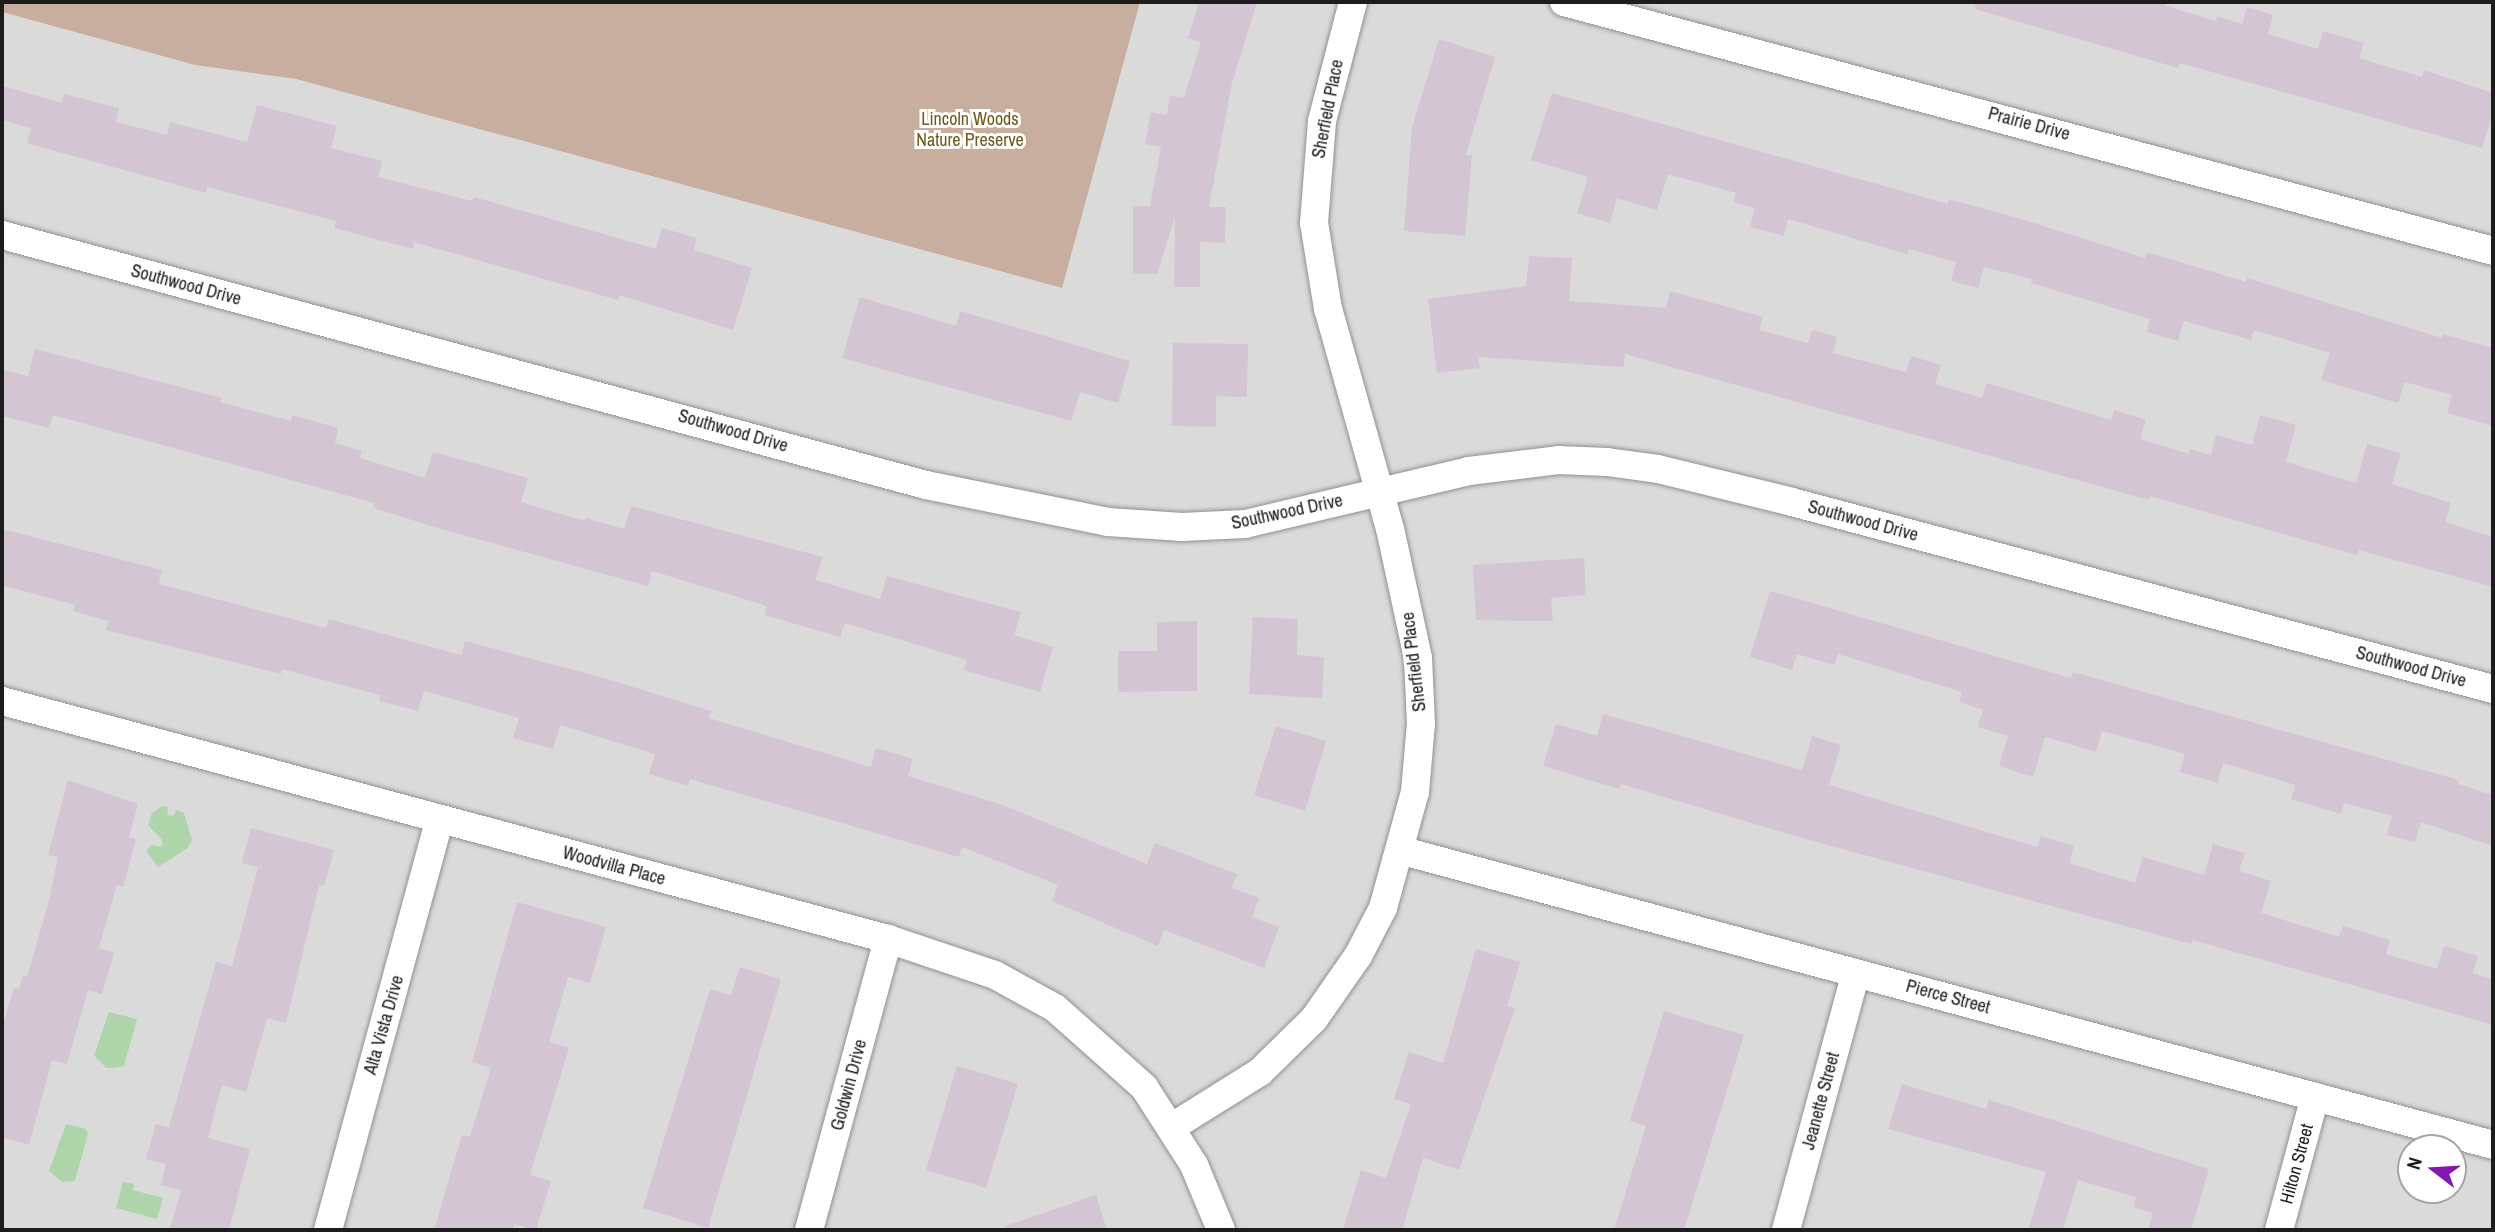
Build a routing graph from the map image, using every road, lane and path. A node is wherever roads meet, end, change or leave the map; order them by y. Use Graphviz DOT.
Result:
graph roads {
  1 [pos="1353,2"];
  2 [pos="1564,2"];
  3 [pos="2,235"];
  4 [pos="2493,251"];
  5 [pos="1380,492"];
  6 [pos="2493,689"];
  7 [pos="2,701"];
  8 [pos="440,819"];
  9 [pos="1402,850"];
  10 [pos="888,939"];
  11 [pos="1856,973"];
  12 [pos="2315,1097"];
  13 [pos="1172,1127"];
  14 [pos="2493,1145"];
  15 [pos="328,1230"];
  16 [pos="809,1230"];
  17 [pos="1221,1230"];
  18 [pos="1786,1230"];
  19 [pos="2279,1230"];
  1 -- 5 [label="street, Sherfield Place"];
  2 -- 4 [label="street, Prairie Drive"];
  3 -- 5 [label="street, Southwood Drive"];
  5 -- 6 [label="street, Southwood Drive"];
  5 -- 9 [label="street, Sherfield Place"];
  7 -- 8 [label="street, Woodvilla Place"];
  8 -- 10 [label="street, Woodvilla Place"];
  8 -- 15 [label="street, Alta Vista Drive"];
  9 -- 11 [label="street, Pierce Street"];
  9 -- 13 [label="street, Sherfield Place"];
  10 -- 13 [label="street, Woodvilla Place"];
  10 -- 16 [label="street, Goldwin Drive"];
  11 -- 12 [label="street, Pierce Street"];
  11 -- 18 [label="street, Jeanette Street"];
  12 -- 14 [label="street, Pierce Street"];
  12 -- 19 [label="street, Hilton Street"];
  13 -- 17 [label="street"];
}
